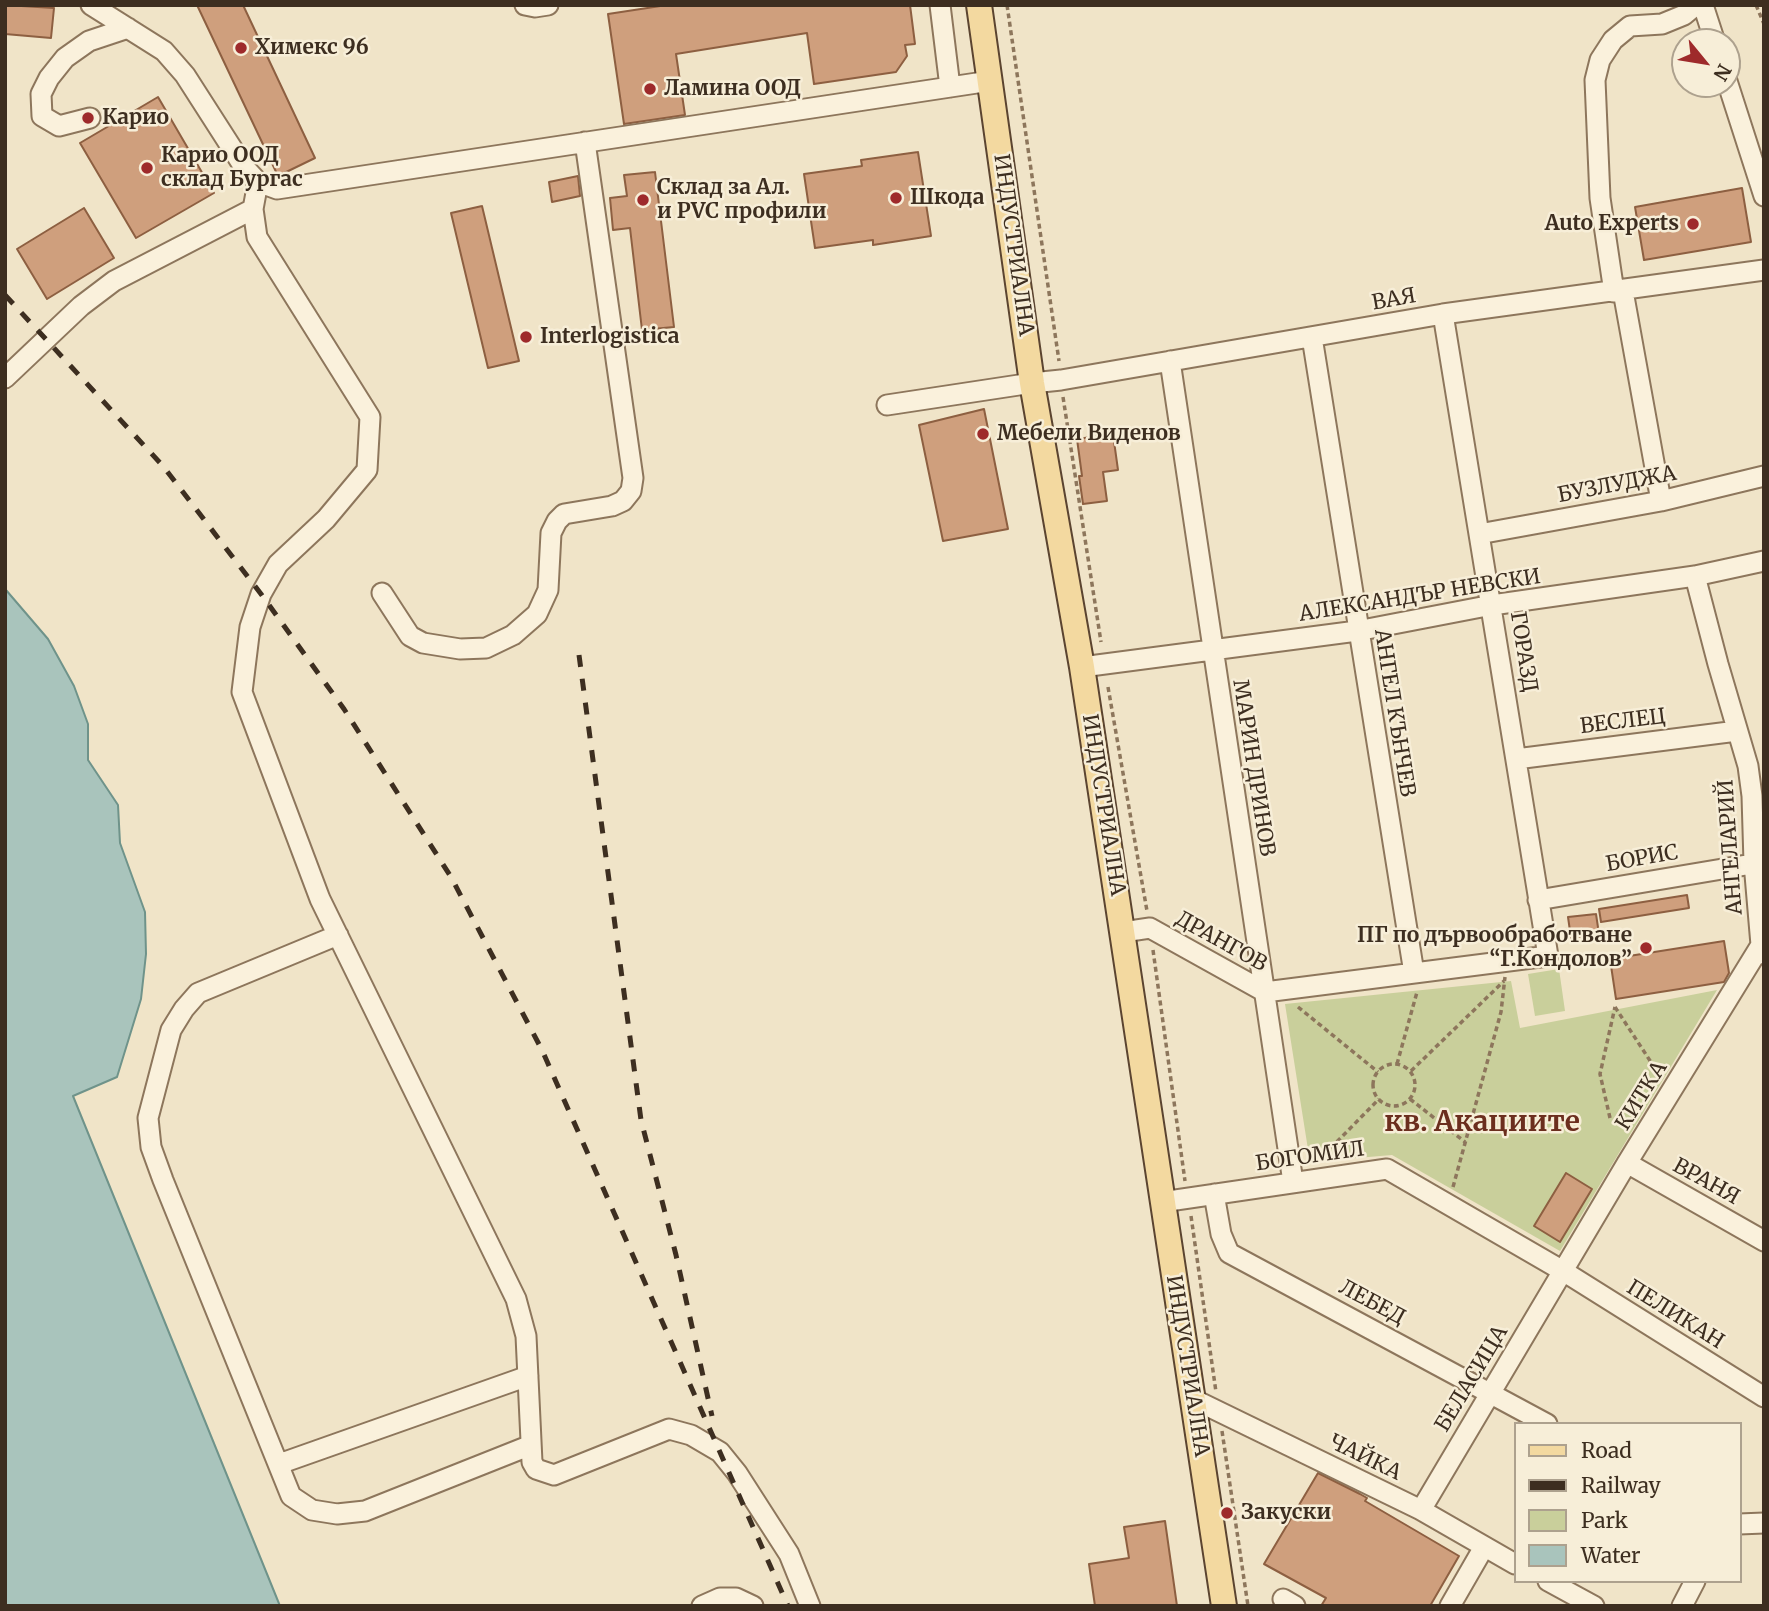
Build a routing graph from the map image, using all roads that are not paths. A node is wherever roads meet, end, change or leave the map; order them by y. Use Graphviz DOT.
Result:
graph roads {
  1 [pos="91,5"];
  2 [pos="525,5"];
  3 [pos="548,5"];
  4 [pos="940,5"];
  5 [pos="979,5"];
  6 [pos="1696,5"];
  7 [pos="1703,5"];
  8 [pos="128,28"];
  9 [pos="1710,28"];
  10 [pos="990,81"];
  11 [pos="950,88"];
  12 [pos="1732,98"];
  13 [pos="90,118"];
  14 [pos="585,142"];
  15 [pos="258,182"];
  16 [pos="1764,196"];
  17 [pos="253,209"];
  18 [pos="1764,270"];
  19 [pos="1619,292"];
  20 [pos="1443,314"];
  21 [pos="1312,337"];
  22 [pos="1170,361"];
  23 [pos="9,371"];
  24 [pos="1032,383"];
  25 [pos="887,405"];
  26 [pos="1764,476"];
  27 [pos="1661,501"];
  28 [pos="1479,534"];
  29 [pos="1764,561"];
  30 [pos="1695,576"];
  31 [pos="382,593"];
  32 [pos="1492,605"];
  33 [pos="1357,631"];
  34 [pos="1212,652"];
  35 [pos="1093,666"];
  36 [pos="1737,731"];
  37 [pos="1516,759"];
  38 [pos="1759,862"];
  39 [pos="1538,900"];
  40 [pos="1123,932"];
  41 [pos="338,935"];
  42 [pos="1762,950"];
  43 [pos="1548,956"];
  44 [pos="1418,972"];
  45 [pos="1271,991"];
  46 [pos="1627,1163"];
  47 [pos="1296,1182"];
  48 [pos="1214,1194"];
  49 [pos="1163,1202"];
  50 [pos="1764,1241"];
  51 [pos="1563,1271"];
  52 [pos="528,1376"];
  53 [pos="1490,1391"];
  54 [pos="1764,1397"];
  55 [pos="1193,1399"];
  56 [pos="1544,1422"];
  57 [pos="531,1445"];
  58 [pos="279,1464"];
  59 [pos="1421,1510"];
  60 [pos="1764,1523"];
  61 [pos="1741,1524"];
  62 [pos="1484,1547"];
  63 [pos="1514,1563"];
  64 [pos="1552,1583"];
  65 [pos="1694,1583"];
  66 [pos="702,1606"];
  67 [pos="753,1606"];
  68 [pos="810,1606"];
  69 [pos="1224,1606"];
  70 [pos="1450,1606"];
  71 [pos="1594,1606"];
  72 [pos="1682,1606"];
  1 -- 8 [label="street"];
  2 -- 3 [label="street"];
  4 -- 11 [label="street"];
  5 -- 10 [label="main road, ИНДУСТРИАЛНА"];
  6 -- 19 [label="street"];
  7 -- 9 [label="street"];
  8 -- 13 [label="street"];
  8 -- 15 [label="street"];
  10 -- 11 [label="street"];
  10 -- 24 [label="main road, ИНДУСТРИАЛНА"];
  11 -- 14 [label="street"];
  12 -- 16 [label="street"];
  14 -- 15 [label="street"];
  14 -- 31 [label="street"];
  15 -- 17 [label="street"];
  17 -- 23 [label="street"];
  17 -- 41 [label="street"];
  18 -- 19 [label="street, ВАЯ"];
  19 -- 20 [label="street, ВАЯ"];
  19 -- 27 [label="street"];
  20 -- 21 [label="street, ВАЯ"];
  20 -- 28 [label="street, ГОРАЗД"];
  21 -- 22 [label="street, ВАЯ"];
  21 -- 33 [label="street, АНГЕЛ КЪНЧЕВ"];
  22 -- 24 [label="street, ВАЯ"];
  22 -- 34 [label="street, МАРИН ДРИНОВ"];
  24 -- 25 [label="street, ВАЯ"];
  24 -- 35 [label="main road, ИНДУСТРИАЛНА"];
  26 -- 27 [label="street, БУЗЛУДЖА"];
  27 -- 28 [label="street, БУЗЛУДЖА"];
  28 -- 32 [label="street, ГОРАЗД"];
  29 -- 30 [label="street, АЛЕКСАНДЪР НЕВСКИ"];
  30 -- 32 [label="street, АЛЕКСАНДЪР НЕВСКИ"];
  30 -- 36 [label="street, АНГЕЛАРИЙ"];
  32 -- 33 [label="street, АЛЕКСАНДЪР НЕВСКИ"];
  32 -- 37 [label="street, ГОРАЗД"];
  33 -- 34 [label="street, АЛЕКСАНДЪР НЕВСКИ"];
  33 -- 44 [label="street, АНГЕЛ КЪНЧЕВ"];
  34 -- 35 [label="street, АЛЕКСАНДЪР НЕВСКИ"];
  34 -- 45 [label="street, МАРИН ДРИНОВ"];
  35 -- 40 [label="main road, ИНДУСТРИАЛНА"];
  36 -- 37 [label="street, ВЕСЛЕЦ"];
  36 -- 38 [label="street, АНГЕЛАРИЙ"];
  37 -- 39 [label="street, ГОРАЗД"];
  38 -- 39 [label="street, БОРИС"];
  38 -- 42 [label="street, АНГЕЛАРИЙ"];
  39 -- 43 [label="street, ГОРАЗД"];
  40 -- 45 [label="street, ДРАНГОВ"];
  40 -- 49 [label="main road, ИНДУСТРИАЛНА"];
  41 -- 52 [label="street"];
  41 -- 58 [label="street"];
  42 -- 46 [label="street, КИТКА"];
  43 -- 44 [label="street, ДРАНГОВ"];
  44 -- 45 [label="street, ДРАНГОВ"];
  45 -- 47 [label="street, МАРИН ДРИНОВ"];
  46 -- 50 [label="street, ВРАНЯ"];
  46 -- 51 [label="street, КИТКА"];
  47 -- 48 [label="street, БОГОМИЛ"];
  47 -- 51 [label="street, БОГОМИЛ"];
  48 -- 49 [label="street, БОГОМИЛ"];
  48 -- 53 [label="street, ЛЕБЕД"];
  49 -- 55 [label="main road, ИНДУСТРИАЛНА"];
  51 -- 53 [label="street, БЕЛАСИЦА"];
  51 -- 54 [label="street, ПЕЛИКАН"];
  52 -- 57 [label="street"];
  52 -- 58 [label="street"];
  53 -- 56 [label="street, ЛЕБЕД"];
  53 -- 59 [label="street, БЕЛАСИЦА"];
  55 -- 59 [label="street, ЧАЙКА"];
  55 -- 69 [label="main road, ИНДУСТРИАЛНА"];
  57 -- 58 [label="street"];
  57 -- 68 [label="street"];
  59 -- 62 [label="street, ЧАЙКА"];
  60 -- 61 [label="street"];
  62 -- 63 [label="street, ЧАЙКА"];
  62 -- 70 [label="street"];
  64 -- 71 [label="street"];
  65 -- 72 [label="street"];
  66 -- 67 [label="street"];
}
